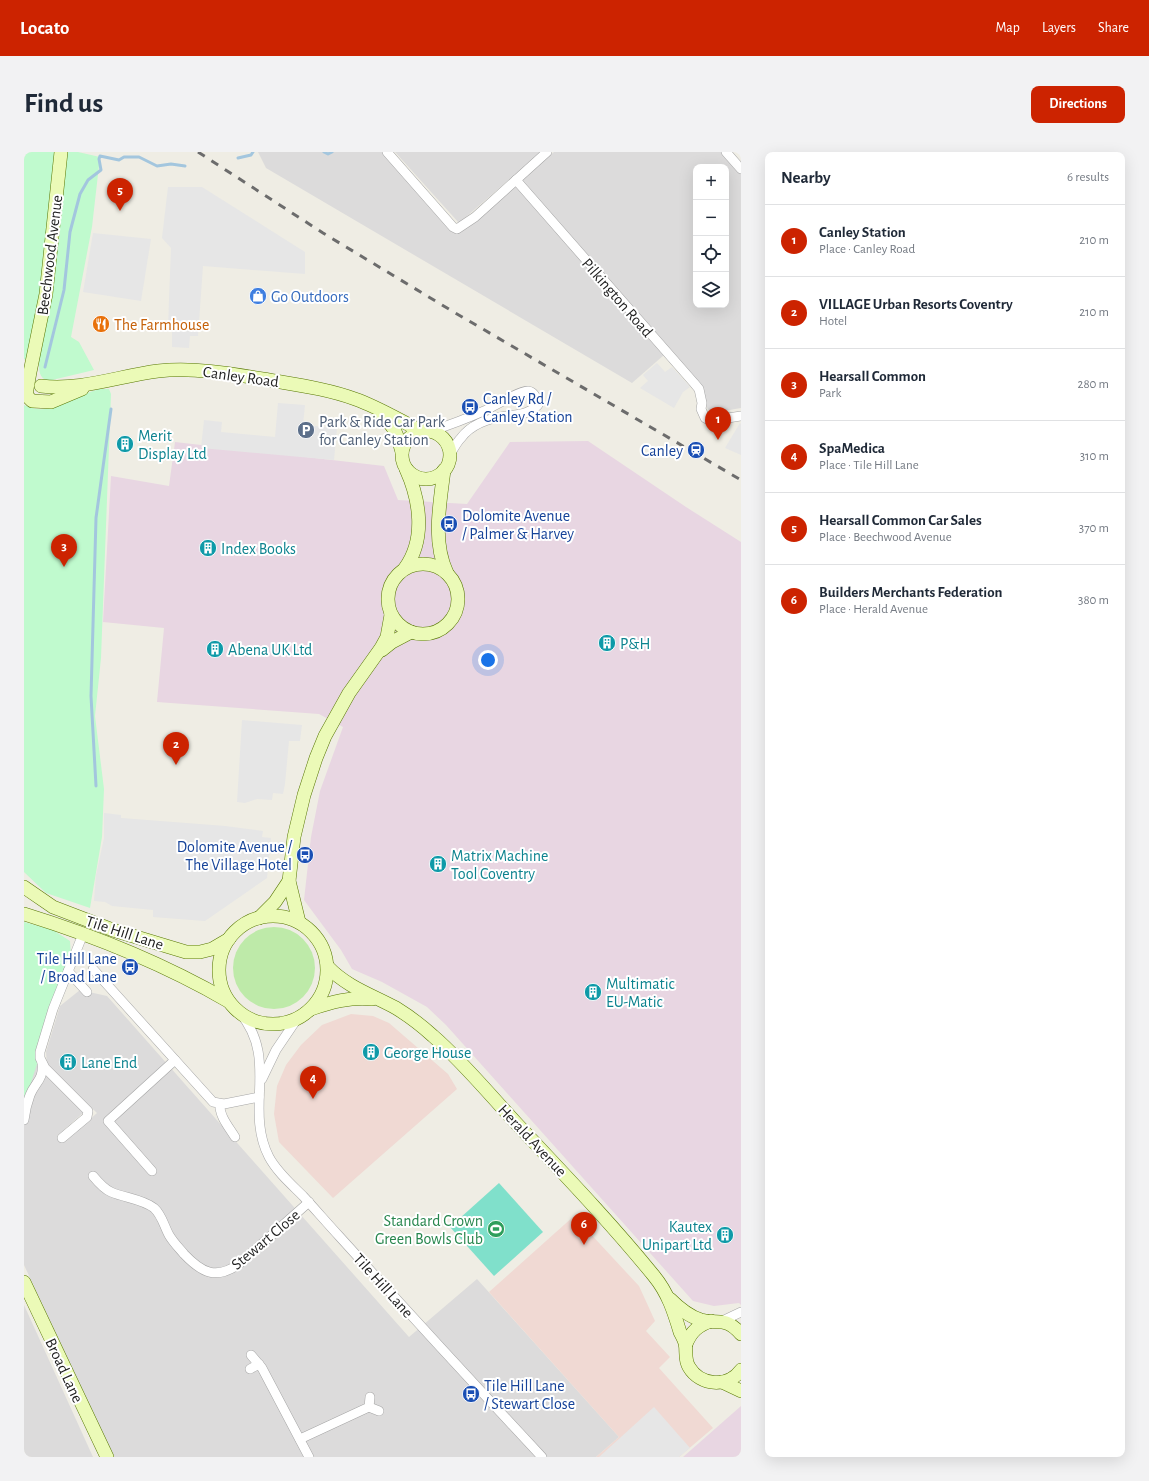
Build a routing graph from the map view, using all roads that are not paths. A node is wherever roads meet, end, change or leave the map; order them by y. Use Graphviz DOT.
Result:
graph roads {
  1 [pos="62,152"];
  2 [pos="387,152"];
  3 [pos="547,152"];
  4 [pos="726,152"];
  5 [pos="741,169"];
  6 [pos="516,180"];
  7 [pos="107,382"];
  8 [pos="31,389"];
  9 [pos="374,407"];
  10 [pos="741,416"];
  11 [pos="426,431"];
  12 [pos="402,452"];
  13 [pos="450,456"];
  14 [pos="405,467"];
  15 [pos="444,470"];
  16 [pos="405,568"];
  17 [pos="447,573"];
  18 [pos="392,615"];
  19 [pos="411,632"];
  20 [pos="372,660"];
  21 [pos="289,881"];
  22 [pos="24,887"];
  23 [pos="24,914"];
  24 [pos="259,918"];
  25 [pos="299,922"];
  26 [pos="83,934"];
  27 [pos="230,938"];
  28 [pos="328,967"];
  29 [pos="93,969"];
  30 [pos="68,971"];
  31 [pos="87,992"];
  32 [pos="380,1000"];
  33 [pos="228,1001"];
  34 [pos="311,1009"];
  35 [pos="240,1013"];
  36 [pos="299,1016"];
  37 [pos="174,1060"];
  38 [pos="42,1063"];
  39 [pos="259,1093"];
  40 [pos="220,1104"];
  41 [pos="24,1120"];
  42 [pos="235,1137"];
  43 [pos="62,1138"];
  44 [pos="152,1170"];
  45 [pos="93,1176"];
  46 [pos="309,1202"];
  47 [pos="24,1282"];
  48 [pos="668,1298"];
  49 [pos="741,1312"];
  50 [pos="716,1321"];
  51 [pos="741,1334"];
  52 [pos="686,1344"];
  53 [pos="251,1355"];
  54 [pos="259,1364"];
  55 [pos="250,1369"];
  56 [pos="741,1370"];
  57 [pos="722,1382"];
  58 [pos="741,1391"];
  59 [pos="370,1397"];
  60 [pos="369,1407"];
  61 [pos="378,1411"];
  62 [pos="300,1439"];
  63 [pos="107,1457"];
  64 [pos="309,1457"];
  65 [pos="542,1457"];
  1 -- 8 [label="street, Beechwood Avenue"];
  2 -- 6 [label="street"];
  3 -- 6 [label="street"];
  4 -- 5 [label="street"];
  6 -- 10 [label="street, Pilkington Road"];
  7 -- 8 [label="street, Canley Road"];
  7 -- 8 [label="street, Canley Road"];
  7 -- 9 [label="street, Canley Road"];
  9 -- 11 [label="street, Canley Road"];
  9 -- 12 [label="street, Canley Road"];
  11 -- 12 [label="street"];
  11 -- 13 [label="street"];
  11 -- 13 [label="street"];
  12 -- 14 [label="street"];
  13 -- 15 [label="street"];
  14 -- 15 [label="street"];
  14 -- 16 [label="street"];
  15 -- 17 [label="street"];
  16 -- 17 [label="street"];
  16 -- 18 [label="street"];
  17 -- 19 [label="street"];
  18 -- 19 [label="street"];
  18 -- 20 [label="street"];
  19 -- 20 [label="street"];
  20 -- 21 [label="street"];
  21 -- 24 [label="street"];
  21 -- 25 [label="street"];
  22 -- 27 [label="street, Tile Hill Lane"];
  23 -- 26 [label="street, Tile Hill Lane"];
  24 -- 25 [label="street"];
  24 -- 27 [label="street"];
  25 -- 28 [label="street"];
  26 -- 30 [label="street"];
  26 -- 33 [label="street, Tile Hill Lane"];
  27 -- 33 [label="street"];
  28 -- 32 [label="street, Herald Avenue"];
  28 -- 34 [label="street"];
  29 -- 37 [label="street"];
  30 -- 31 [label="street"];
  30 -- 38 [label="street"];
  32 -- 34 [label="street, Herald Avenue"];
  32 -- 48 [label="street, Herald Avenue"];
  33 -- 35 [label="street"];
  34 -- 36 [label="street"];
  35 -- 36 [label="street"];
  35 -- 39 [label="street, Tile Hill Lane"];
  36 -- 39 [label="street, Tile Hill Lane"];
  37 -- 40 [label="street"];
  37 -- 44 [label="street"];
  38 -- 41 [label="street"];
  38 -- 43 [label="street"];
  39 -- 40 [label="street"];
  39 -- 46 [label="street, Tile Hill Lane"];
  40 -- 42 [label="street"];
  45 -- 46 [label="street, Stewart Close"];
  46 -- 65 [label="street, Tile Hill Lane"];
  47 -- 63 [label="street, Broad Lane"];
  48 -- 50 [label="street, Herald Avenue"];
  48 -- 52 [label="street, Herald Avenue"];
  49 -- 50 [label="street"];
  50 -- 51 [label="street, Herald Avenue"];
  50 -- 52 [label="street"];
  52 -- 57 [label="street, Herald Avenue"];
  53 -- 54 [label="street"];
  54 -- 55 [label="street"];
  54 -- 62 [label="street"];
  56 -- 57 [label="street"];
  57 -- 58 [label="street, Herald Avenue"];
  59 -- 60 [label="street"];
  60 -- 61 [label="street"];
  60 -- 62 [label="street"];
  62 -- 64 [label="street"];
}
